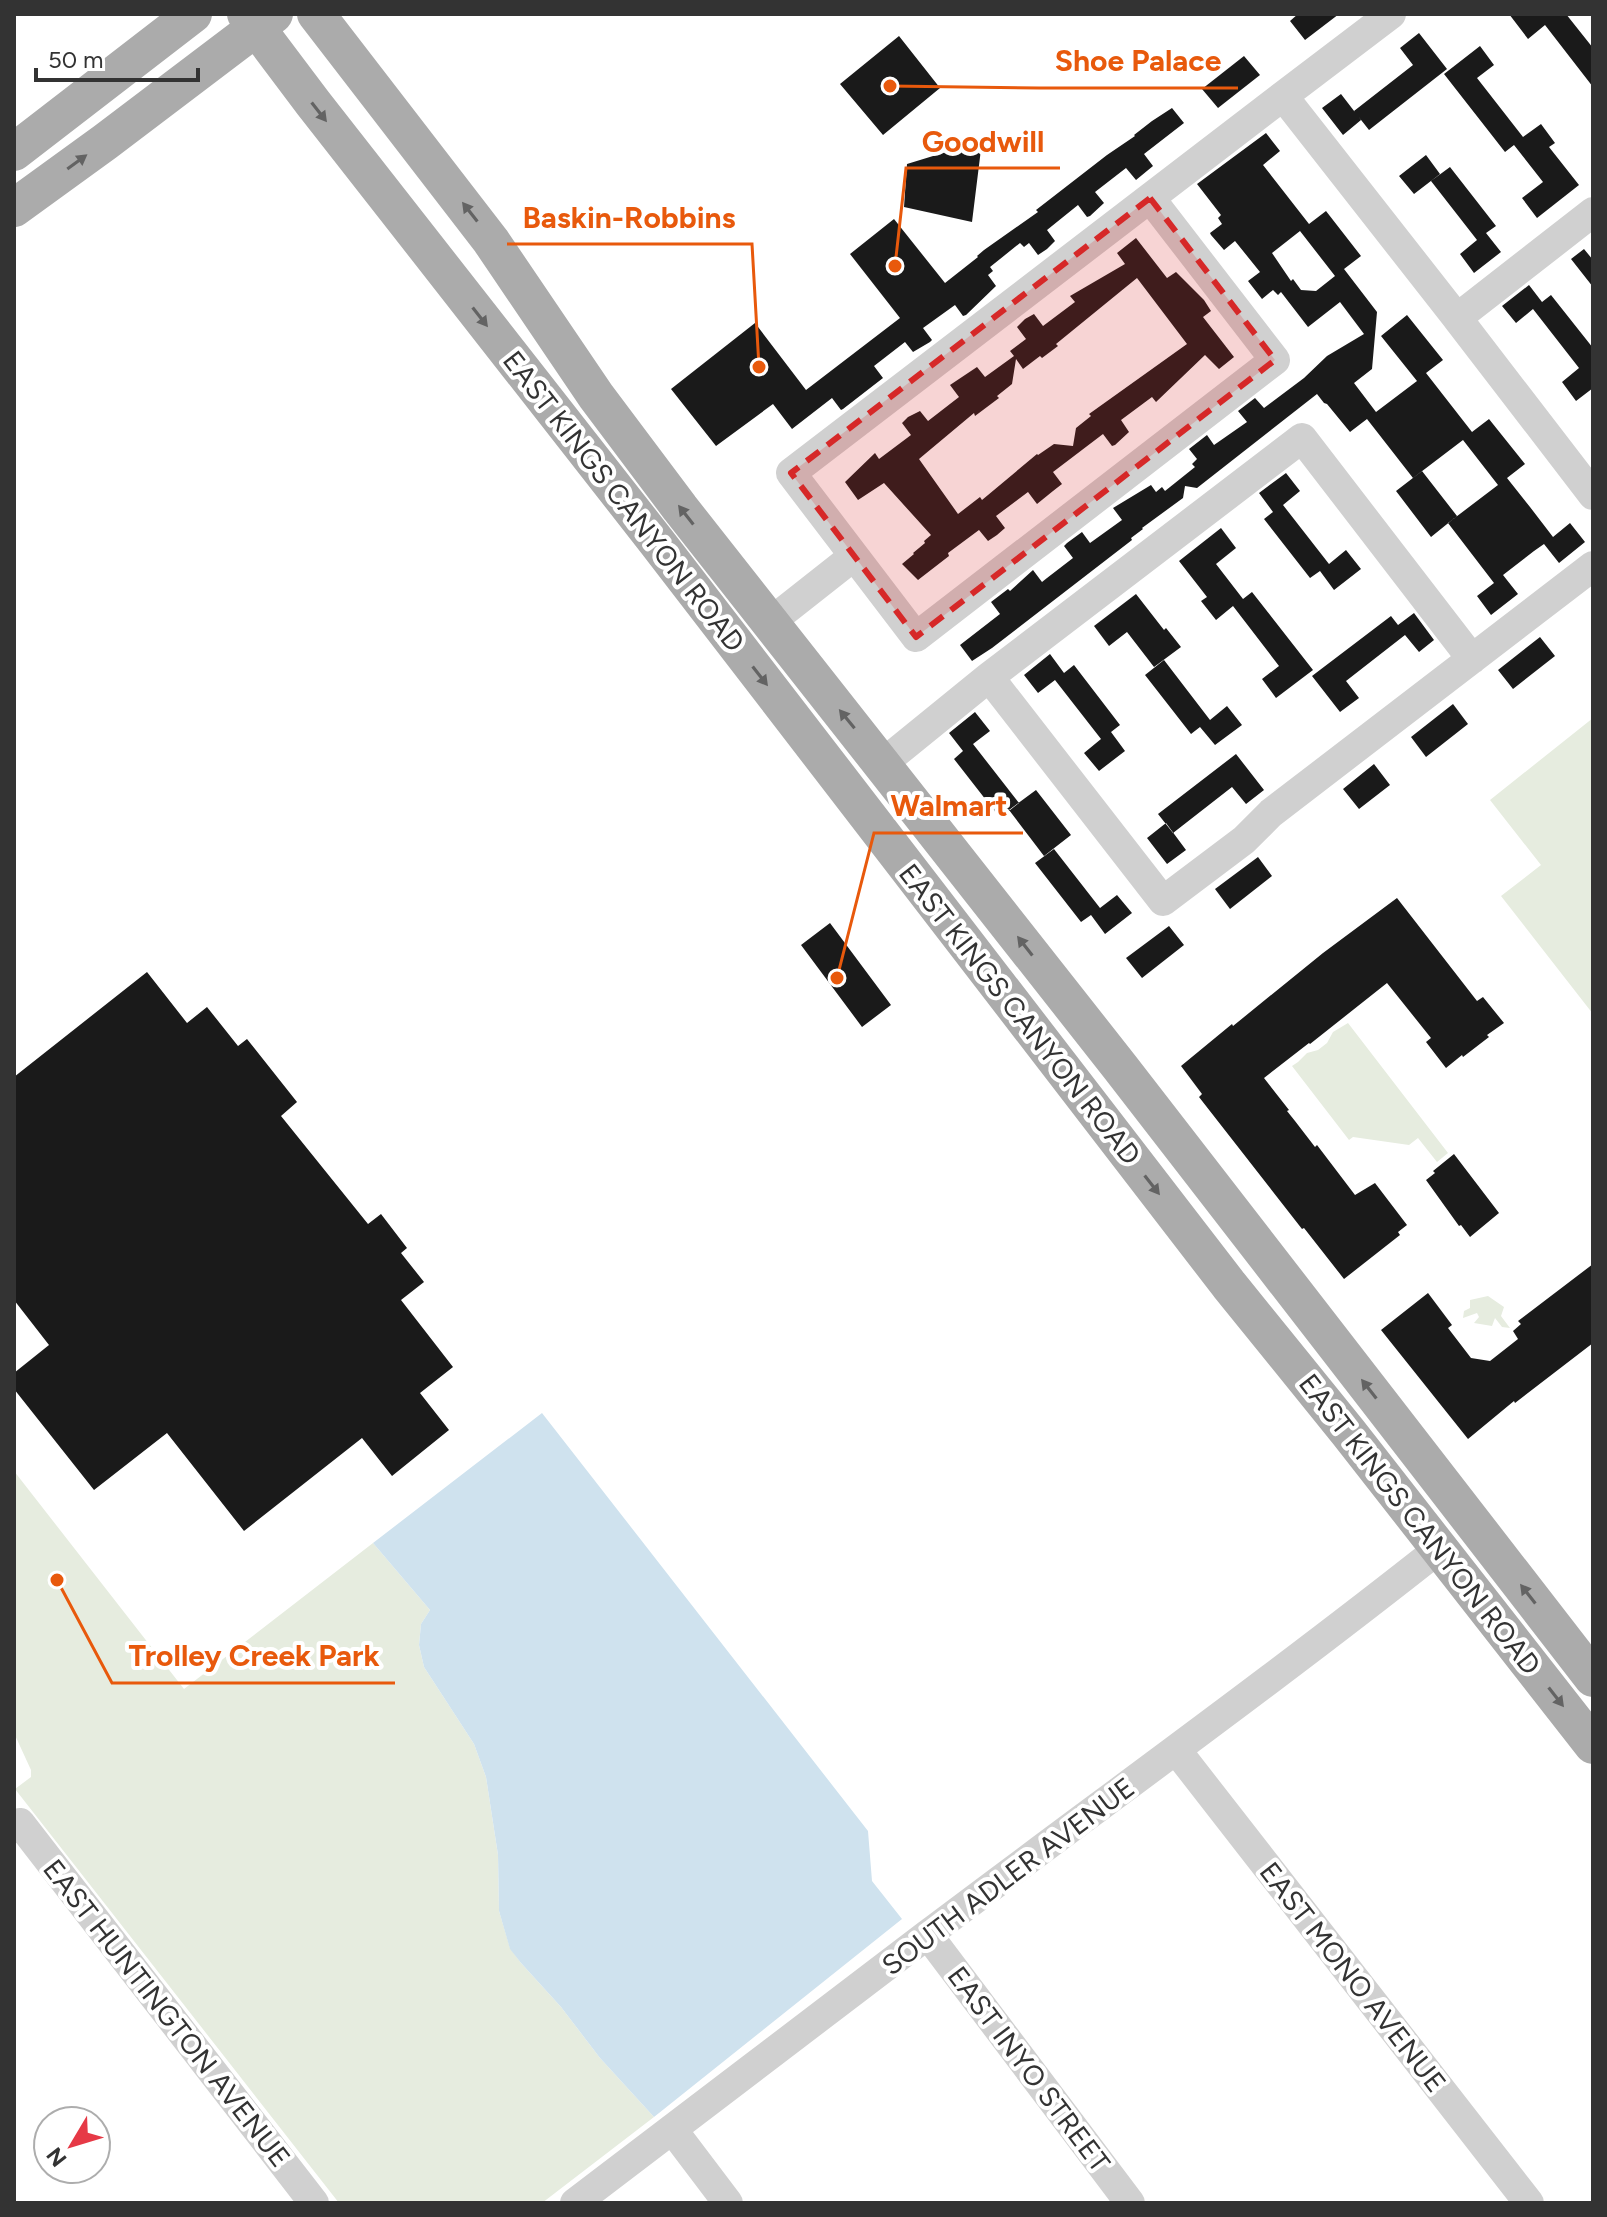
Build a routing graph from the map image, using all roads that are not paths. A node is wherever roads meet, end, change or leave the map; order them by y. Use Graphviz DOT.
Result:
graph roads {
  1 [pos="193,14"];
  2 [pos="316,14"];
  3 [pos="1391,14"];
  4 [pos="258,18"];
  5 [pos="1283,96"];
  6 [pos="14,152"];
  7 [pos="1150,198"];
  8 [pos="14,208"];
  9 [pos="1593,212"];
  10 [pos="1457,318"];
  11 [pos="1593,495"];
  12 [pos="854,556"];
  13 [pos="1593,566"];
  14 [pos="769,623"];
  15 [pos="1472,659"];
  16 [pos="989,677"];
  17 [pos="882,764"];
  18 [pos="1440,1548"];
  19 [pos="1593,1678"];
  20 [pos="1593,1745"];
  21 [pos="1177,1751"];
  22 [pos="17,1826"];
  23 [pos="928,1935"];
  24 [pos="672,2129"];
  25 [pos="314,2203"];
  26 [pos="575,2203"];
  27 [pos="728,2203"];
  28 [pos="1130,2203"];
  29 [pos="1529,2203"];
  1 -- 6 [label="main road"];
  14 -- 2 [label="main road, EAST KINGS CANYON ROAD, one-way"];
  3 -- 5 [label="street"];
  8 -- 4 [label="main road, one-way"];
  4 -- 18 [label="main road, EAST KINGS CANYON ROAD, one-way"];
  5 -- 7 [label="street"];
  5 -- 10 [label="street"];
  7 -- 12 [label="street"];
  7 -- 12 [label="street"];
  9 -- 10 [label="street"];
  10 -- 11 [label="street"];
  12 -- 14 [label="street"];
  13 -- 15 [label="street"];
  17 -- 14 [label="main road, EAST KINGS CANYON ROAD, one-way"];
  15 -- 16 [label="street"];
  15 -- 16 [label="street"];
  16 -- 17 [label="street"];
  19 -- 17 [label="main road, EAST KINGS CANYON ROAD, one-way"];
  18 -- 20 [label="main road, EAST KINGS CANYON ROAD, one-way"];
  18 -- 21 [label="street, SOUTH ADLER AVENUE"];
  21 -- 23 [label="street, SOUTH ADLER AVENUE"];
  21 -- 29 [label="street, EAST MONO AVENUE"];
  22 -- 25 [label="street, EAST HUNTINGTON AVENUE"];
  23 -- 24 [label="street, SOUTH ADLER AVENUE"];
  23 -- 28 [label="street, EAST INYO STREET"];
  24 -- 26 [label="street, SOUTH ADLER AVENUE"];
  24 -- 27 [label="street"];
}
